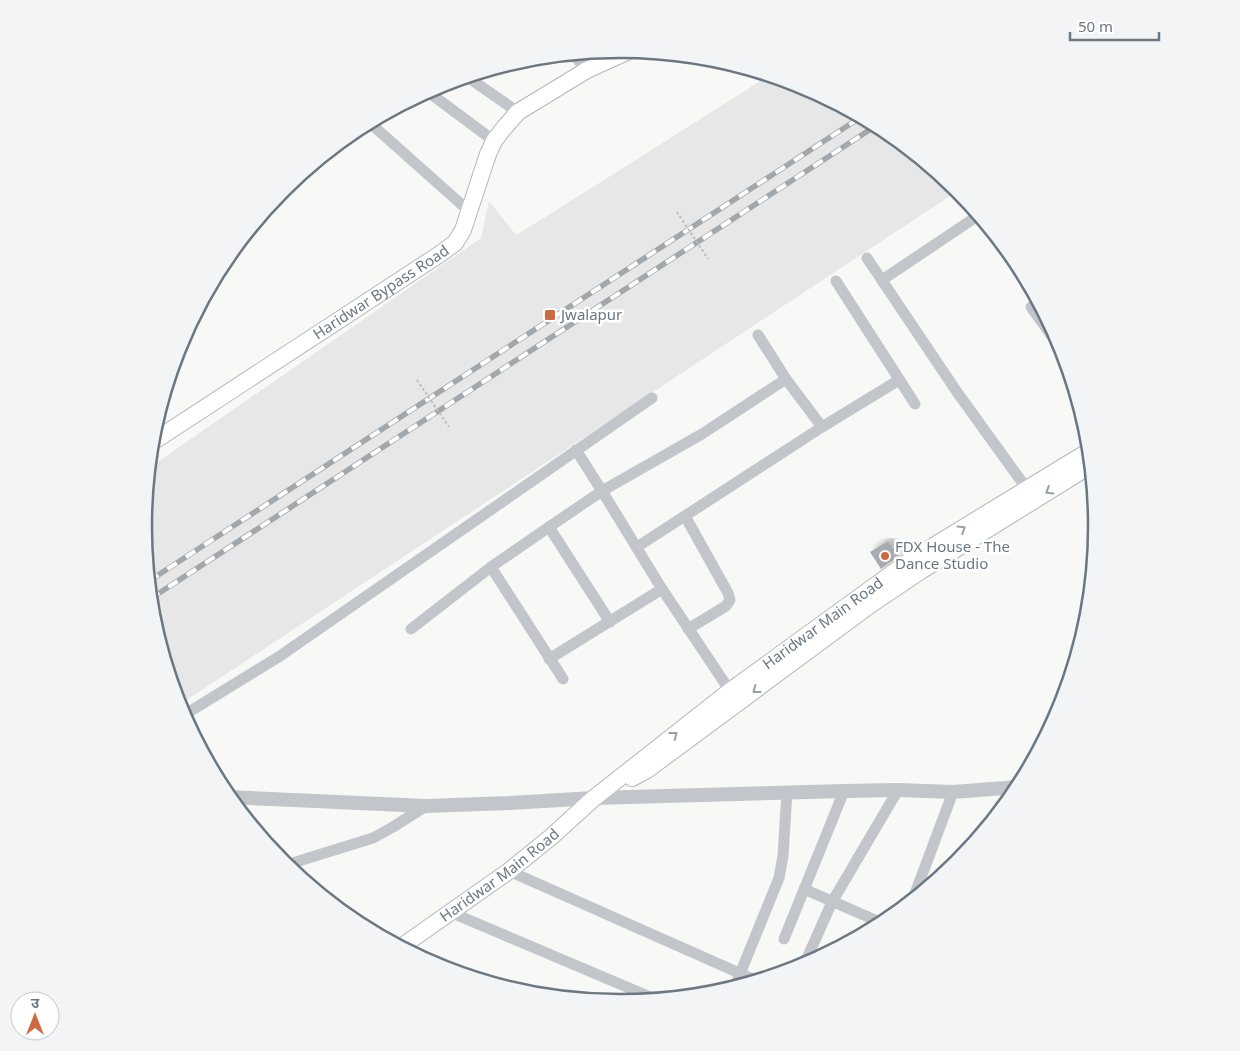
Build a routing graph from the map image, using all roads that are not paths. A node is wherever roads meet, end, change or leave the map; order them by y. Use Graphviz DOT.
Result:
graph roads {
  1 [pos="613,58"];
  2 [pos="578,60"];
  3 [pos="587,70"];
  4 [pos="473,81"];
  5 [pos="434,96"];
  6 [pos="518,112"];
  7 [pos="375,127"];
  8 [pos="494,141"];
  9 [pos="470,212"];
  10 [pos="974,219"];
  11 [pos="867,258"];
  12 [pos="882,280"];
  13 [pos="836,281"];
  14 [pos="1031,307"];
  15 [pos="1041,320"];
  16 [pos="758,335"];
  17 [pos="786,379"];
  18 [pos="900,380"];
  19 [pos="652,398"];
  20 [pos="915,404"];
  21 [pos="822,427"];
  22 [pos="161,437"];
  23 [pos="576,450"];
  24 [pos="1082,454"];
  25 [pos="1084,469"];
  26 [pos="1027,489"];
  27 [pos="602,491"];
  28 [pos="685,516"];
  29 [pos="548,526"];
  30 [pos="637,547"];
  31 [pos="491,566"];
  32 [pos="662,589"];
  33 [pos="610,622"];
  34 [pos="410,629"];
  35 [pos="688,629"];
  36 [pos="549,659"];
  37 [pos="563,679"];
  38 [pos="730,691"];
  39 [pos="191,712"];
  40 [pos="1008,788"];
  41 [pos="898,790"];
  42 [pos="844,791"];
  43 [pos="787,792"];
  44 [pos="952,792"];
  45 [pos="240,797"];
  46 [pos="594,798"];
  47 [pos="426,806"];
  48 [pos="296,863"];
  49 [pos="509,871"];
  50 [pos="918,887"];
  51 [pos="804,889"];
  52 [pos="832,902"];
  53 [pos="450,912"];
  54 [pos="872,920"];
  55 [pos="784,939"];
  56 [pos="407,942"];
  57 [pos="809,953"];
  58 [pos="741,974"];
  59 [pos="746,976"];
  60 [pos="739,979"];
  61 [pos="640,993"];
  1 -- 3 [label="main road, Haridwar Bypass Road"];
  2 -- 3 [label="street"];
  3 -- 6 [label="main road, Haridwar Bypass Road"];
  4 -- 6 [label="street"];
  5 -- 8 [label="street"];
  6 -- 8 [label="main road, Haridwar Bypass Road"];
  7 -- 9 [label="street"];
  8 -- 9 [label="main road, Haridwar Bypass Road"];
  9 -- 22 [label="main road, Haridwar Bypass Road"];
  10 -- 12 [label="street"];
  11 -- 12 [label="street"];
  12 -- 26 [label="street"];
  13 -- 18 [label="street"];
  14 -- 15 [label="street"];
  16 -- 17 [label="street"];
  17 -- 21 [label="street"];
  17 -- 27 [label="street"];
  18 -- 20 [label="street"];
  18 -- 21 [label="street"];
  19 -- 23 [label="street"];
  21 -- 28 [label="street"];
  23 -- 27 [label="street"];
  23 -- 39 [label="street"];
  24 -- 26 [label="main road, Haridwar Main Road"];
  25 -- 46 [label="main road, Haridwar Main Road, one-way"];
  38 -- 26 [label="main road, Haridwar Main Road, one-way"];
  27 -- 29 [label="street"];
  27 -- 30 [label="street"];
  28 -- 30 [label="street"];
  28 -- 35 [label="street"];
  29 -- 31 [label="street"];
  29 -- 33 [label="street"];
  30 -- 32 [label="street"];
  31 -- 34 [label="street"];
  31 -- 36 [label="street"];
  32 -- 33 [label="street"];
  32 -- 35 [label="street"];
  33 -- 36 [label="street"];
  35 -- 38 [label="street"];
  36 -- 37 [label="street"];
  46 -- 38 [label="main road, Haridwar Main Road, one-way"];
  40 -- 44 [label="street"];
  41 -- 42 [label="street"];
  41 -- 44 [label="street"];
  41 -- 52 [label="street"];
  42 -- 43 [label="street"];
  42 -- 51 [label="street"];
  43 -- 46 [label="street"];
  43 -- 58 [label="street"];
  44 -- 50 [label="street"];
  45 -- 47 [label="street"];
  46 -- 47 [label="street"];
  46 -- 49 [label="main road, Haridwar Main Road"];
  47 -- 48 [label="street"];
  49 -- 53 [label="main road, Haridwar Main Road"];
  49 -- 58 [label="street"];
  51 -- 52 [label="street"];
  51 -- 55 [label="street"];
  52 -- 54 [label="street"];
  52 -- 57 [label="street"];
  53 -- 56 [label="main road, Haridwar Main Road"];
  53 -- 61 [label="street"];
  58 -- 59 [label="street"];
  58 -- 60 [label="street"];
}
